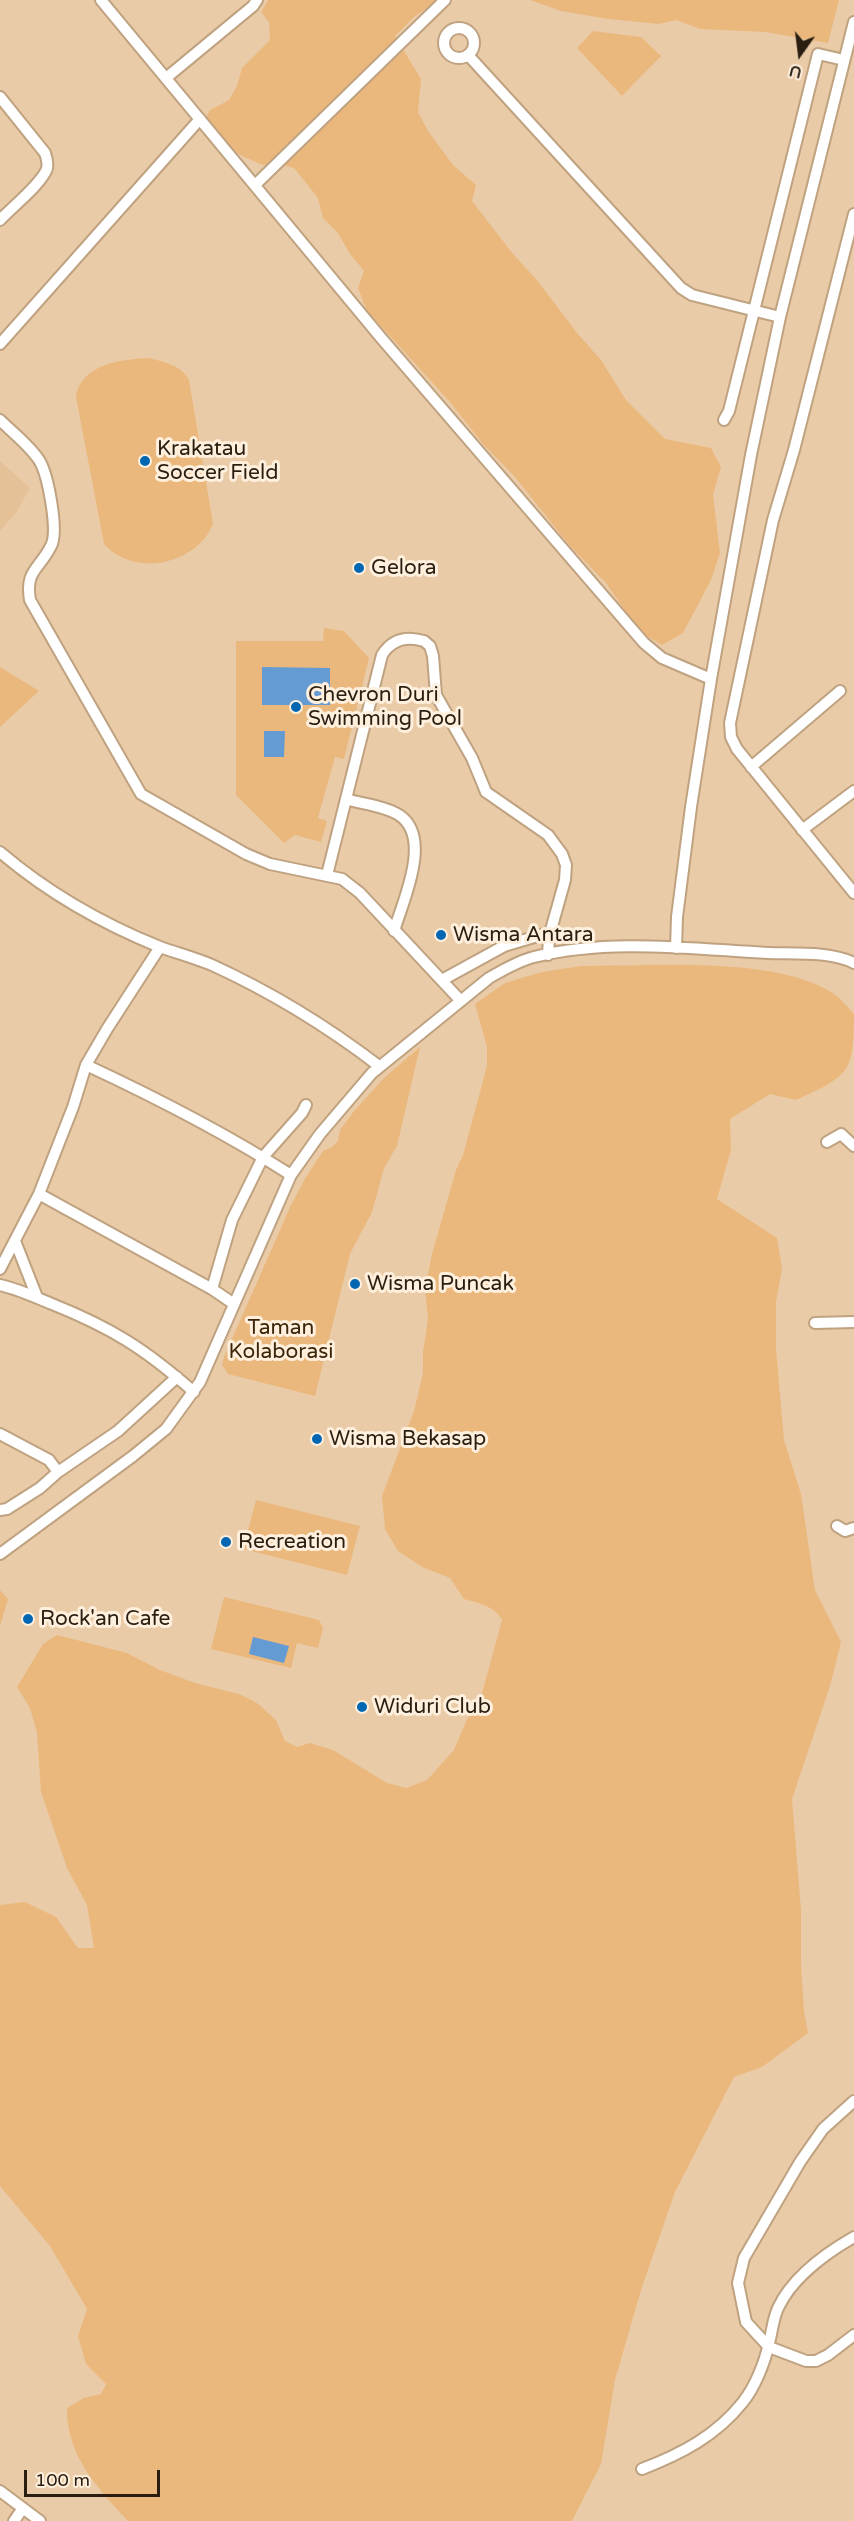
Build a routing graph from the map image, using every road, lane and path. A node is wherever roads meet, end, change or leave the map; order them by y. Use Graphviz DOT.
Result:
graph roads {
  1 [pos="100,0"];
  2 [pos="257,0"];
  3 [pos="445,0"];
  4 [pos="854,22"];
  5 [pos="468,55"];
  6 [pos="844,60"];
  7 [pos="166,78"];
  8 [pos="2,104"];
  9 [pos="200,119"];
  10 [pos="255,185"];
  11 [pos="854,214"];
  12 [pos="0,220"];
  13 [pos="851,240"];
  14 [pos="753,310"];
  15 [pos="780,316"];
  16 [pos="0,344"];
  17 [pos="0,420"];
  18 [pos="724,420"];
  19 [pos="711,679"];
  20 [pos="840,691"];
  21 [pos="751,767"];
  22 [pos="854,791"];
  23 [pos="346,799"];
  24 [pos="802,830"];
  25 [pos="0,852"];
  26 [pos="327,875"];
  27 [pos="854,893"];
  28 [pos="394,931"];
  29 [pos="551,932"];
  30 [pos="160,947"];
  31 [pos="676,948"];
  32 [pos="548,955"];
  33 [pos="854,963"];
  34 [pos="442,980"];
  35 [pos="460,1000"];
  36 [pos="86,1065"];
  37 [pos="379,1066"];
  38 [pos="306,1105"];
  39 [pos="827,1142"];
  40 [pos="854,1146"];
  41 [pos="263,1157"];
  42 [pos="291,1175"];
  43 [pos="39,1194"];
  44 [pos="15,1241"];
  45 [pos="0,1269"];
  46 [pos="0,1285"];
  47 [pos="212,1289"];
  48 [pos="37,1297"];
  49 [pos="234,1305"];
  50 [pos="854,1322"];
  51 [pos="815,1323"];
  52 [pos="177,1377"];
  53 [pos="194,1392"];
  54 [pos="0,1434"];
  55 [pos="58,1472"];
  56 [pos="0,1510"];
  57 [pos="837,1526"];
  58 [pos="854,1528"];
  59 [pos="0,1554"];
  60 [pos="854,2101"];
  61 [pos="854,2237"];
  62 [pos="854,2335"];
  63 [pos="769,2347"];
  64 [pos="642,2469"];
  65 [pos="0,2491"];
  66 [pos="23,2508"];
  67 [pos="14,2521"];
  68 [pos="40,2521"];
  1 -- 7 [label="street"];
  2 -- 7 [label="street"];
  3 -- 10 [label="street"];
  4 -- 6 [label="street"];
  5 -- 14 [label="street"];
  6 -- 14 [label="street"];
  6 -- 15 [label="street"];
  7 -- 9 [label="street"];
  8 -- 12 [label="street"];
  9 -- 10 [label="street"];
  9 -- 16 [label="street"];
  10 -- 19 [label="street"];
  11 -- 13 [label="street"];
  13 -- 21 [label="street"];
  14 -- 15 [label="street"];
  14 -- 18 [label="street"];
  15 -- 19 [label="street"];
  17 -- 26 [label="street"];
  19 -- 31 [label="street"];
  20 -- 21 [label="street"];
  21 -- 24 [label="street"];
  22 -- 24 [label="street"];
  23 -- 26 [label="street"];
  23 -- 28 [label="street"];
  23 -- 29 [label="street"];
  24 -- 27 [label="street"];
  25 -- 30 [label="street"];
  26 -- 28 [label="street"];
  28 -- 34 [label="street"];
  29 -- 32 [label="street"];
  29 -- 34 [label="street"];
  30 -- 36 [label="street"];
  30 -- 37 [label="street"];
  31 -- 32 [label="street"];
  31 -- 33 [label="street"];
  32 -- 35 [label="street"];
  34 -- 35 [label="street"];
  35 -- 37 [label="street"];
  36 -- 41 [label="street"];
  36 -- 43 [label="street"];
  37 -- 42 [label="street"];
  38 -- 41 [label="street"];
  39 -- 40 [label="street"];
  41 -- 42 [label="street"];
  41 -- 47 [label="street"];
  42 -- 49 [label="street"];
  43 -- 44 [label="street"];
  43 -- 47 [label="street"];
  44 -- 45 [label="street"];
  44 -- 48 [label="street"];
  46 -- 48 [label="street"];
  47 -- 49 [label="street"];
  48 -- 52 [label="street"];
  49 -- 53 [label="street"];
  50 -- 51 [label="street"];
  52 -- 53 [label="street"];
  52 -- 55 [label="street"];
  53 -- 59 [label="street"];
  54 -- 55 [label="street"];
  55 -- 56 [label="street"];
  57 -- 58 [label="street"];
  60 -- 63 [label="street"];
  61 -- 63 [label="street"];
  62 -- 63 [label="street"];
  63 -- 64 [label="street"];
  65 -- 66 [label="street"];
  66 -- 67 [label="street"];
  66 -- 68 [label="street"];
}
